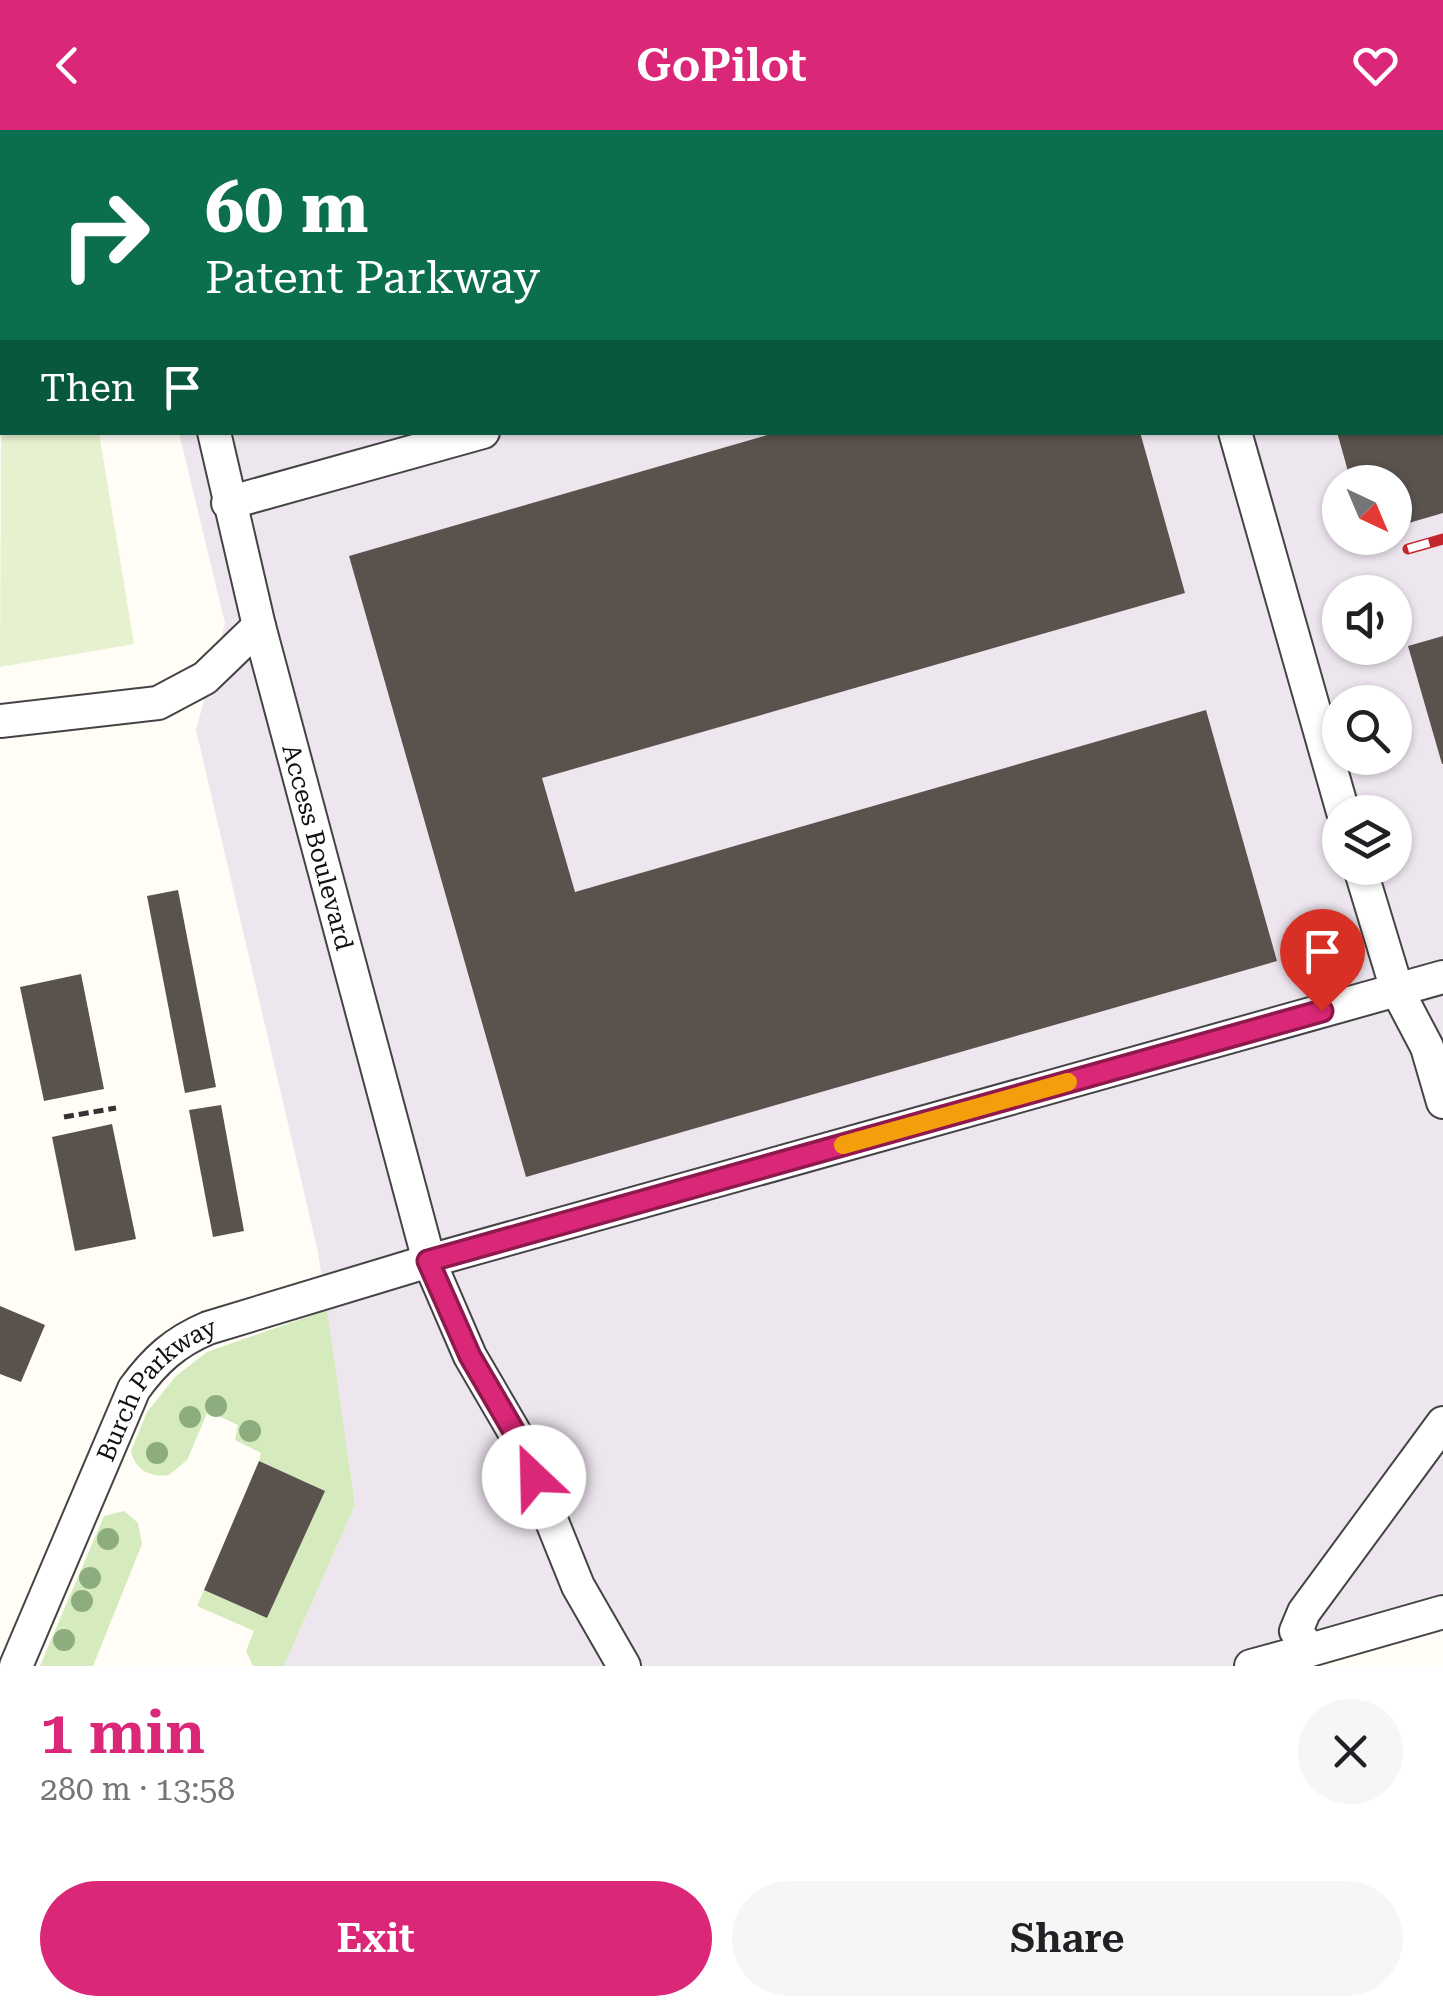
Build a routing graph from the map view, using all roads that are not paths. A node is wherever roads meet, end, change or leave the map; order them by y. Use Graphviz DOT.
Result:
graph roads {
  1 [pos="215,435"];
  2 [pos="472,435"];
  3 [pos="1236,435"];
  4 [pos="228,504"];
  5 [pos="259,626"];
  6 [pos="0,721"];
  7 [pos="1339,795"];
  8 [pos="1365,885"];
  9 [pos="1443,977"];
  10 [pos="1396,990"];
  11 [pos="1443,1102"];
  12 [pos="428,1261"];
  13 [pos="1443,1423"];
  14 [pos="1443,1612"];
  15 [pos="1310,1650"];
  16 [pos="16,1666"];
  17 [pos="624,1666"];
  18 [pos="1251,1666"];
  1 -- 4 [label="lane, Access Boulevard"];
  2 -- 4 [label="lane"];
  3 -- 7 [label="lane"];
  4 -- 5 [label="lane, Access Boulevard"];
  5 -- 6 [label="lane"];
  5 -- 12 [label="lane, Access Boulevard"];
  8 -- 10 [label="lane"];
  9 -- 10 [label="lane, Burch Parkway"];
  10 -- 11 [label="lane"];
  10 -- 12 [label="lane, Burch Parkway"];
  12 -- 16 [label="lane, Burch Parkway"];
  12 -- 17 [label="lane, Access Boulevard"];
  13 -- 15 [label="lane"];
  14 -- 15 [label="lane"];
  15 -- 18 [label="lane"];
}
